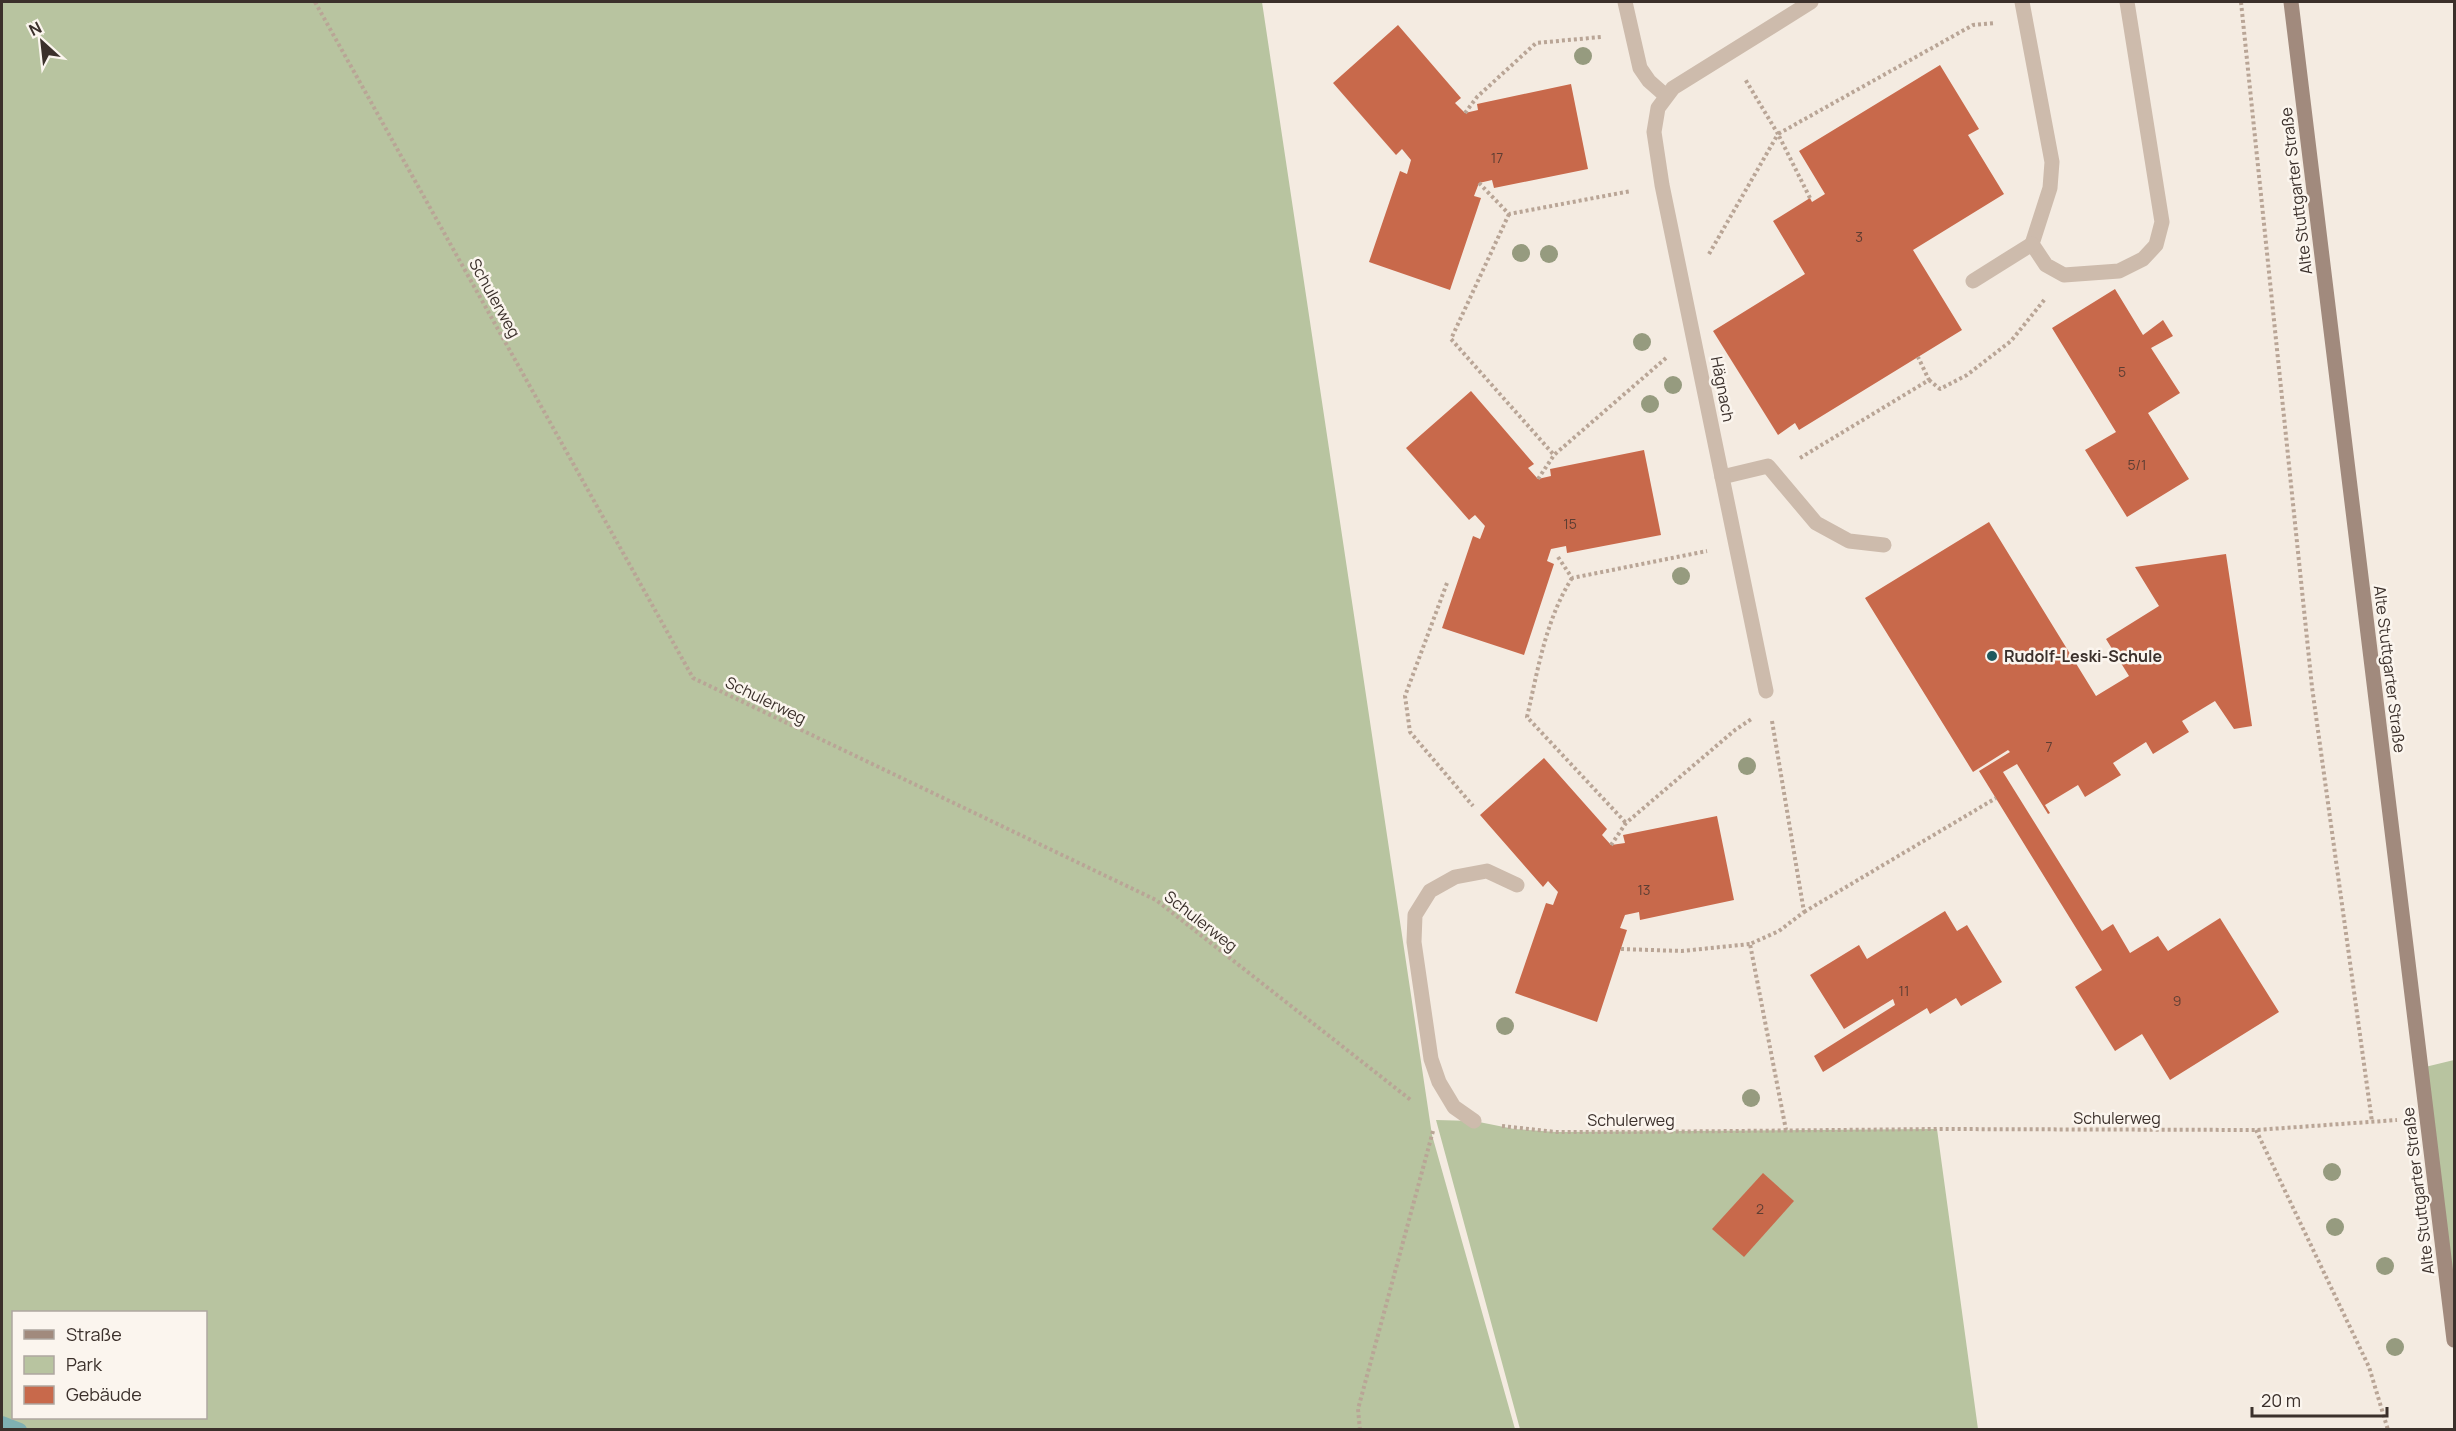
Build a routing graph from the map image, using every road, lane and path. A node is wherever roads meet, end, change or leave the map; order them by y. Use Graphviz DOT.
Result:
graph roads {
  1 [pos="315,2"];
  2 [pos="1625,2"];
  3 [pos="1811,2"];
  4 [pos="2022,2"];
  5 [pos="2127,2"];
  6 [pos="2241,2"];
  7 [pos="2291,2"];
  8 [pos="2025,20"];
  9 [pos="1632,34"];
  10 [pos="1729,52"];
  11 [pos="1666,96"];
  12 [pos="1465,113"];
  13 [pos="1779,134"];
  14 [pos="1479,183"];
  15 [pos="1662,185"];
  16 [pos="1810,198"];
  17 [pos="1509,214"];
  18 [pos="2032,244"];
  19 [pos="2064,275"];
  20 [pos="1973,282"];
  21 [pos="1684,296"];
  22 [pos="1693,334"];
  23 [pos="1918,357"];
  24 [pos="1929,380"];
  25 [pos="1554,455"];
  26 [pos="1768,466"];
  27 [pos="1722,477"];
  28 [pos="1538,479"];
  29 [pos="1737,545"];
  30 [pos="1884,545"];
  31 [pos="1558,557"];
  32 [pos="1572,578"];
  33 [pos="1447,583"];
  34 [pos="1766,691"];
  35 [pos="1770,710"];
  36 [pos="1996,798"];
  37 [pos="1473,806"];
  38 [pos="1626,823"];
  39 [pos="1611,845"];
  40 [pos="1518,885"];
  41 [pos="1804,912"];
  42 [pos="1750,944"];
  43 [pos="1621,950"];
  44 [pos="1418,1106"];
  45 [pos="2427,1116"];
  46 [pos="1474,1121"];
  47 [pos="2372,1122"];
  48 [pos="1785,1130"];
  49 [pos="2256,1130"];
  50 [pos="2454,1340"];
  51 [pos="1360,1430"];
  52 [pos="2388,1430"];
  1 -- 44 [label="path, Schulerweg"];
  2 -- 9 [label="lane"];
  3 -- 10 [label="lane"];
  4 -- 8 [label="lane"];
  5 -- 19 [label="lane"];
  6 -- 47 [label="path"];
  7 -- 45 [label="street, Alte Stuttgarter Straße"];
  8 -- 13 [label="path"];
  8 -- 18 [label="lane"];
  9 -- 11 [label="lane"];
  9 -- 12 [label="path"];
  10 -- 11 [label="lane"];
  10 -- 13 [label="path"];
  11 -- 15 [label="lane, Hägnach"];
  13 -- 16 [label="path"];
  13 -- 21 [label="path"];
  14 -- 17 [label="path"];
  15 -- 17 [label="path"];
  15 -- 21 [label="lane, Hägnach"];
  17 -- 25 [label="path"];
  18 -- 19 [label="lane"];
  18 -- 20 [label="lane"];
  19 -- 24 [label="path"];
  21 -- 22 [label="lane, Hägnach"];
  22 -- 25 [label="path"];
  22 -- 27 [label="lane, Hägnach"];
  23 -- 24 [label="path"];
  24 -- 26 [label="path"];
  25 -- 28 [label="path"];
  26 -- 27 [label="lane"];
  26 -- 30 [label="lane"];
  27 -- 29 [label="lane, Hägnach"];
  29 -- 32 [label="path"];
  29 -- 34 [label="lane, Hägnach"];
  31 -- 32 [label="path"];
  32 -- 38 [label="path"];
  33 -- 37 [label="path"];
  34 -- 35 [label="path"];
  35 -- 38 [label="path"];
  35 -- 41 [label="path"];
  36 -- 41 [label="path"];
  38 -- 39 [label="path"];
  40 -- 46 [label="lane"];
  41 -- 42 [label="path"];
  42 -- 43 [label="path"];
  42 -- 48 [label="path"];
  45 -- 47 [label="path, Schulerweg"];
  45 -- 50 [label="street, Alte Stuttgarter Straße"];
  46 -- 48 [label="path, Schulerweg"];
  46 -- 51 [label="path, Schulerweg"];
  47 -- 49 [label="path, Schulerweg"];
  48 -- 49 [label="path, Schulerweg"];
  49 -- 52 [label="path"];
}
